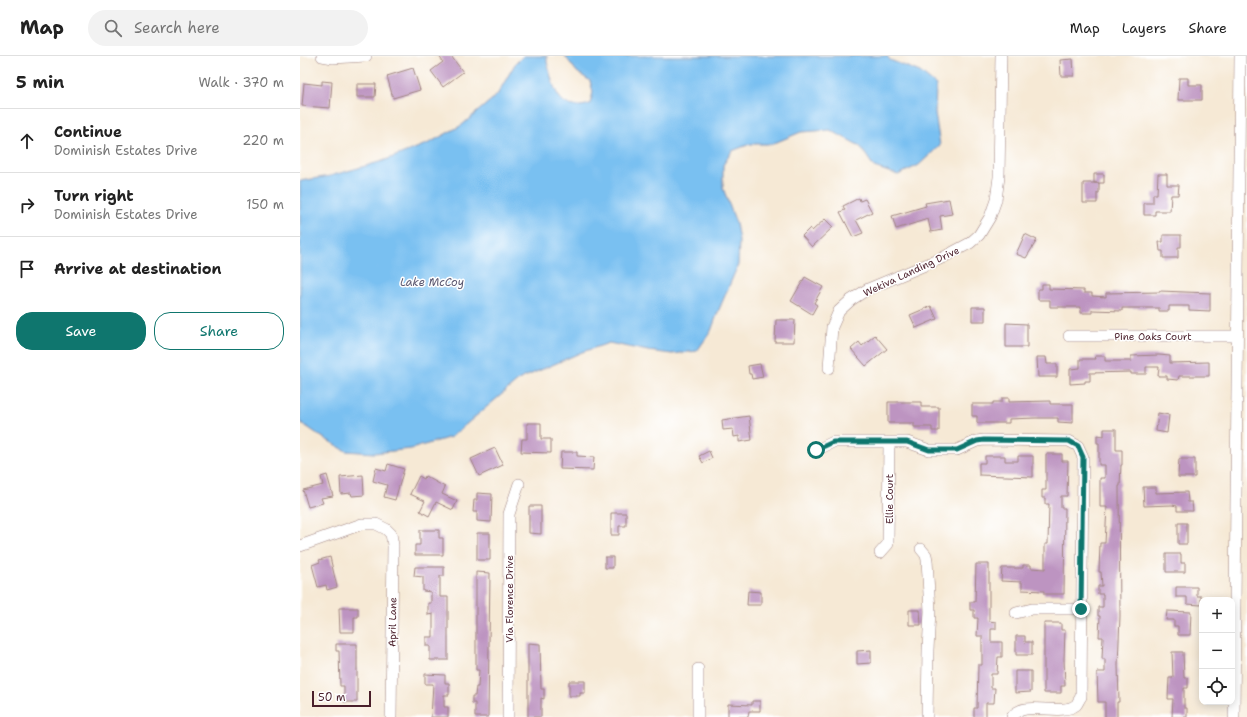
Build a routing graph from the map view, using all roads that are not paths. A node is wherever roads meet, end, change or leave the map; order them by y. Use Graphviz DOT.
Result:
graph roads {
  1 [pos="322,56"];
  2 [pos="366,56"];
  3 [pos="1002,56"];
  4 [pos="1240,56"];
  5 [pos="1243,158"];
  6 [pos="1069,336"];
  7 [pos="1237,336"];
  8 [pos="829,368"];
  9 [pos="889,442"];
  10 [pos="816,450"];
  11 [pos="519,484"];
  12 [pos="300,546"];
  13 [pos="921,549"];
  14 [pos="880,553"];
  15 [pos="1081,609"];
  16 [pos="1016,613"];
  17 [pos="698,669"];
  18 [pos="391,717"];
  19 [pos="508,717"];
  20 [pos="698,717"];
  21 [pos="927,717"];
  22 [pos="1012,717"];
  23 [pos="1234,717"];
  1 -- 2 [label="street"];
  3 -- 8 [label="street, Wekiva Landing Drive"];
  4 -- 5 [label="street"];
  5 -- 7 [label="street"];
  6 -- 7 [label="street, Pine Oaks Court"];
  7 -- 23 [label="street"];
  9 -- 10 [label="street"];
  9 -- 14 [label="street, Ellie Court"];
  9 -- 15 [label="street"];
  11 -- 19 [label="street, Via Florence Drive"];
  12 -- 18 [label="street, April Lane"];
  13 -- 21 [label="street"];
  15 -- 16 [label="street"];
  15 -- 22 [label="street"];
  17 -- 20 [label="street"];
}
